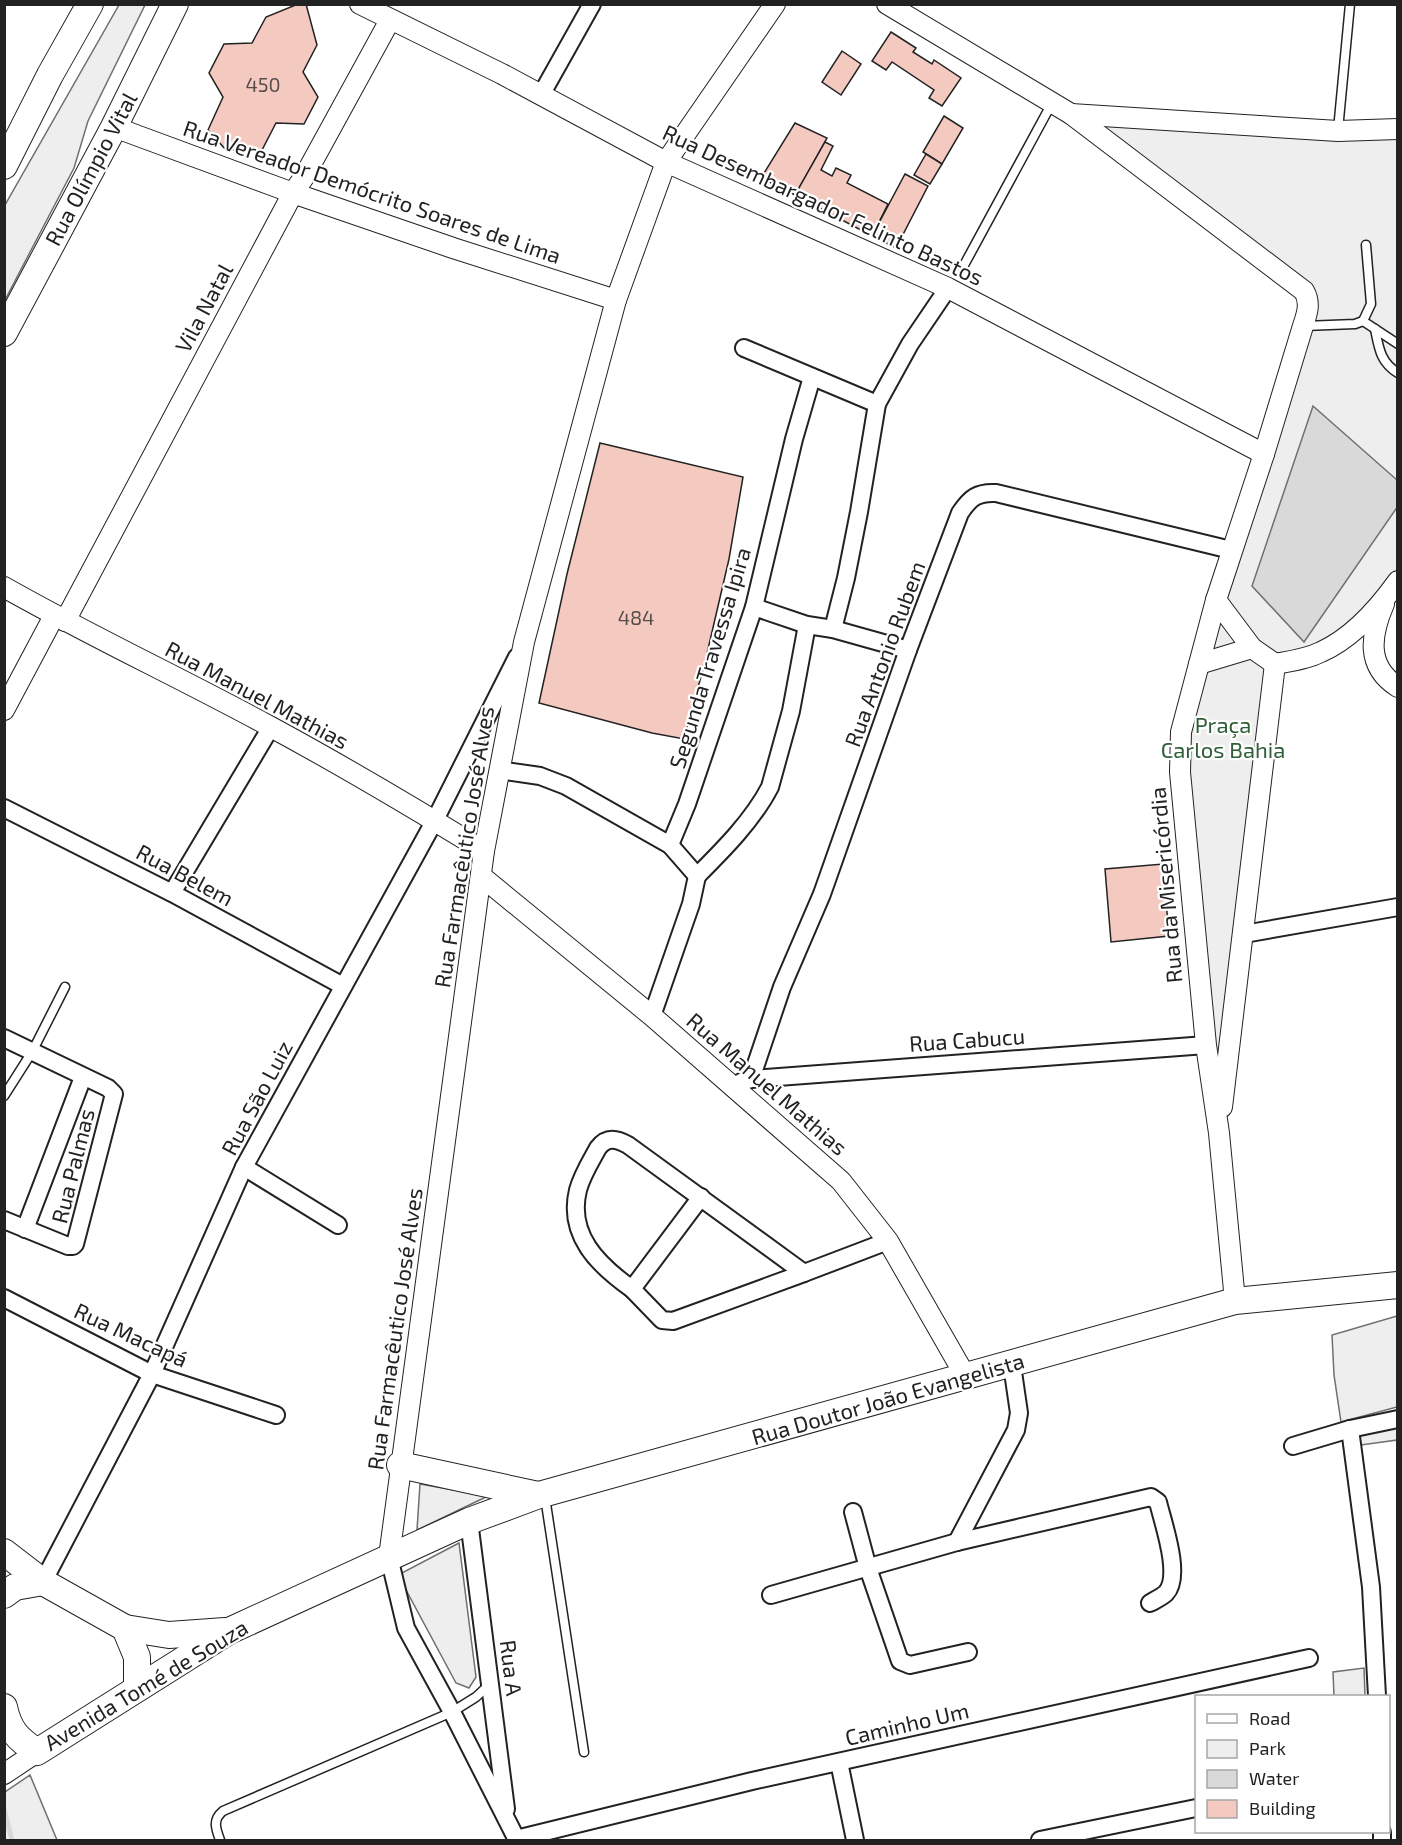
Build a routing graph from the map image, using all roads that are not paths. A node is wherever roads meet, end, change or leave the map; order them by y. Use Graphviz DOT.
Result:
graph roads {
  1 [pos="90,4"];
  2 [pos="175,4"];
  3 [pos="360,4"];
  4 [pos="592,4"];
  5 [pos="776,4"];
  6 [pos="887,4"];
  7 [pos="1350,4"];
  8 [pos="164,16"];
  9 [pos="390,20"];
  10 [pos="542,95"];
  11 [pos="1052,102"];
  12 [pos="1071,114"];
  13 [pos="114,127"];
  14 [pos="1398,129"];
  15 [pos="1338,131"];
  16 [pos="666,162"];
  17 [pos="4,166"];
  18 [pos="293,194"];
  19 [pos="1366,245"];
  20 [pos="963,267"];
  21 [pos="948,288"];
  22 [pos="616,300"];
  23 [pos="1363,321"];
  24 [pos="1303,326"];
  25 [pos="1375,328"];
  26 [pos="4,333"];
  27 [pos="1398,344"];
  28 [pos="744,348"];
  29 [pos="1398,373"];
  30 [pos="812,377"];
  31 [pos="877,404"];
  32 [pos="1264,454"];
  33 [pos="1231,550"];
  34 [pos="4,587"];
  35 [pos="1393,587"];
  36 [pos="1216,600"];
  37 [pos="754,607"];
  38 [pos="59,618"];
  39 [pos="807,625"];
  40 [pos="833,629"];
  41 [pos="524,642"];
  42 [pos="1252,648"];
  43 [pos="908,650"];
  44 [pos="1199,663"];
  45 [pos="1275,664"];
  46 [pos="1398,687"];
  47 [pos="4,710"];
  48 [pos="271,727"];
  49 [pos="499,770"];
  50 [pos="4,808"];
  51 [pos="435,820"];
  52 [pos="670,845"];
  53 [pos="484,851"];
  54 [pos="481,876"];
  55 [pos="697,876"];
  56 [pos="172,893"];
  57 [pos="1398,907"];
  58 [pos="1244,934"];
  59 [pos="343,986"];
  60 [pos="66,987"];
  61 [pos="652,1016"];
  62 [pos="4,1038"];
  63 [pos="1206,1045"];
  64 [pos="32,1052"];
  65 [pos="82,1077"];
  66 [pos="741,1082"];
  67 [pos="4,1096"];
  68 [pos="1219,1133"];
  69 [pos="244,1167"];
  70 [pos="701,1197"];
  71 [pos="4,1220"];
  72 [pos="338,1225"];
  73 [pos="25,1229"];
  74 [pos="888,1241"];
  75 [pos="804,1273"];
  76 [pos="1398,1285"];
  77 [pos="632,1289"];
  78 [pos="4,1298"];
  79 [pos="1235,1301"];
  80 [pos="1012,1365"];
  81 [pos="152,1374"];
  82 [pos="966,1377"];
  83 [pos="276,1415"];
  84 [pos="1398,1419"];
  85 [pos="1350,1430"];
  86 [pos="1293,1446"];
  87 [pos="400,1465"];
  88 [pos="542,1495"];
  89 [pos="853,1512"];
  90 [pos="469,1521"];
  91 [pos="957,1542"];
  92 [pos="4,1552"];
  93 [pos="389,1557"];
  94 [pos="868,1568"];
  95 [pos="43,1582"];
  96 [pos="4,1595"];
  97 [pos="771,1595"];
  98 [pos="1150,1603"];
  99 [pos="125,1628"];
  100 [pos="229,1631"];
  101 [pos="968,1652"];
  102 [pos="1308,1658"];
  103 [pos="490,1684"];
  104 [pos="137,1688"];
  105 [pos="1377,1695"];
  106 [pos="452,1712"];
  107 [pos="5,1716"];
  108 [pos="38,1752"];
  109 [pos="584,1752"];
  110 [pos="839,1762"];
  111 [pos="4,1774"];
  112 [pos="1195,1808"];
  113 [pos="508,1821"];
  114 [pos="220,1840"];
  115 [pos="516,1840"];
  116 [pos="855,1840"];
  117 [pos="1040,1840"];
  1 -- 17 [label="main road"];
  2 -- 8 [label="main road, Rua Olímpio Vital"];
  3 -- 9 [label="street, Rua Desembargador Felinto Bastos"];
  4 -- 10 [label="street"];
  5 -- 16 [label="street, Rua Farmacêutico José Alves"];
  6 -- 11 [label="street"];
  7 -- 15 [label="lane"];
  8 -- 13 [label="main road, Rua Olímpio Vital"];
  9 -- 10 [label="street, Rua Desembargador Felinto Bastos"];
  9 -- 18 [label="street, Vila Natal"];
  10 -- 16 [label="street, Rua Desembargador Felinto Bastos"];
  11 -- 12 [label="street"];
  11 -- 20 [label="lane"];
  12 -- 15 [label="street"];
  12 -- 24 [label="street, Rua da Misericórdia"];
  13 -- 18 [label="street, Rua Vereador Demócrito Soares de Lima"];
  13 -- 26 [label="main road, Rua Olímpio Vital"];
  14 -- 15 [label="street"];
  16 -- 21 [label="street, Rua Desembargador Felinto Bastos"];
  16 -- 22 [label="street, Rua Farmacêutico José Alves"];
  18 -- 22 [label="street, Rua Vereador Demócrito Soares de Lima"];
  18 -- 38 [label="street, Vila Natal"];
  19 -- 23 [label="lane"];
  21 -- 31 [label="street"];
  21 -- 32 [label="street, Rua Desembargador Felinto Bastos"];
  22 -- 41 [label="street, Rua Farmacêutico José Alves"];
  23 -- 24 [label="lane"];
  23 -- 25 [label="lane"];
  24 -- 32 [label="street, Rua da Misericórdia"];
  25 -- 27 [label="lane"];
  25 -- 29 [label="lane"];
  28 -- 30 [label="street"];
  30 -- 31 [label="street"];
  30 -- 37 [label="street, Segunda Travessa Ipira"];
  31 -- 40 [label="street"];
  32 -- 33 [label="street, Rua da Misericórdia"];
  33 -- 36 [label="street, Rua da Misericórdia"];
  33 -- 43 [label="street, Rua Antonio Rubem"];
  34 -- 38 [label="street, Rua Manuel Mathias"];
  35 -- 45 [label="street"];
  35 -- 46 [label="street"];
  36 -- 42 [label="street"];
  36 -- 44 [label="street, Rua da Misericórdia"];
  37 -- 39 [label="street"];
  37 -- 52 [label="street, Segunda Travessa Ipira"];
  38 -- 47 [label="street, Vila Natal"];
  38 -- 48 [label="street, Rua Manuel Mathias"];
  39 -- 40 [label="street"];
  39 -- 55 [label="street"];
  40 -- 43 [label="street"];
  41 -- 49 [label="street, Rua Farmacêutico José Alves"];
  41 -- 51 [label="street, Rua São Luiz"];
  42 -- 44 [label="street"];
  42 -- 45 [label="street"];
  43 -- 66 [label="street, Rua Antonio Rubem"];
  44 -- 63 [label="street, Rua da Misericórdia"];
  45 -- 58 [label="street, Rua da Misericórdia"];
  48 -- 51 [label="street, Rua Manuel Mathias"];
  48 -- 56 [label="street"];
  49 -- 52 [label="street"];
  49 -- 53 [label="street, Rua Farmacêutico José Alves"];
  50 -- 56 [label="street, Rua Belem"];
  51 -- 53 [label="street, Rua Manuel Mathias"];
  51 -- 59 [label="street, Rua São Luiz"];
  52 -- 55 [label="street"];
  53 -- 54 [label="street, Rua Farmacêutico José Alves"];
  54 -- 61 [label="street, Rua Manuel Mathias"];
  54 -- 87 [label="street, Rua Farmacêutico José Alves"];
  55 -- 61 [label="street"];
  56 -- 59 [label="street, Rua Belem"];
  57 -- 58 [label="street"];
  58 -- 68 [label="street, Rua da Misericórdia"];
  59 -- 69 [label="street, Rua São Luiz"];
  60 -- 64 [label="lane"];
  61 -- 66 [label="street, Rua Manuel Mathias"];
  62 -- 64 [label="street"];
  63 -- 66 [label="street, Rua Cabucu"];
  63 -- 68 [label="street, Rua da Misericórdia"];
  64 -- 65 [label="street"];
  64 -- 67 [label="lane"];
  65 -- 73 [label="street"];
  65 -- 73 [label="street, Rua Palmas"];
  66 -- 74 [label="street, Rua Manuel Mathias"];
  68 -- 79 [label="street, Rua da Misericórdia"];
  69 -- 72 [label="street"];
  69 -- 81 [label="street, Rua São Luiz"];
  70 -- 75 [label="street"];
  70 -- 77 [label="street"];
  70 -- 77 [label="street"];
  71 -- 73 [label="street"];
  74 -- 75 [label="street"];
  74 -- 82 [label="street, Rua Manuel Mathias"];
  75 -- 77 [label="street"];
  76 -- 79 [label="main road, Rua Doutor João Evangelista"];
  78 -- 81 [label="street, Rua Macapá"];
  79 -- 80 [label="main road, Rua Doutor João Evangelista"];
  80 -- 82 [label="main road, Rua Doutor João Evangelista"];
  80 -- 91 [label="street"];
  81 -- 83 [label="street, Rua Macapá"];
  81 -- 95 [label="street, Rua São Luiz"];
  82 -- 88 [label="main road, Rua Doutor João Evangelista"];
  84 -- 85 [label="street"];
  85 -- 86 [label="street"];
  85 -- 105 [label="street"];
  87 -- 88 [label="main road"];
  87 -- 93 [label="street, Rua Farmacêutico José Alves"];
  88 -- 90 [label="main road, Rua Doutor João Evangelista"];
  88 -- 109 [label="lane"];
  89 -- 94 [label="street"];
  90 -- 93 [label="main road, Rua Doutor João Evangelista"];
  90 -- 103 [label="street, Rua A"];
  91 -- 94 [label="street"];
  91 -- 98 [label="street"];
  92 -- 95 [label="main road"];
  93 -- 100 [label="main road, Avenida Tomé de Souza"];
  93 -- 106 [label="street, Rua A"];
  94 -- 97 [label="street"];
  94 -- 101 [label="street"];
  95 -- 96 [label="main road"];
  95 -- 99 [label="main road"];
  99 -- 100 [label="main road"];
  99 -- 104 [label="main road"];
  100 -- 104 [label="main road, Avenida Tomé de Souza"];
  102 -- 110 [label="street, Caminho Um"];
  103 -- 106 [label="lane"];
  103 -- 113 [label="street, Rua A"];
  104 -- 108 [label="main road, Avenida Tomé de Souza"];
  106 -- 113 [label="street, Rua A"];
  106 -- 114 [label="lane"];
  107 -- 108 [label="main road"];
  108 -- 111 [label="street, Avenida Tomé de Souza"];
  110 -- 115 [label="street, Caminho Um"];
  110 -- 116 [label="street"];
  112 -- 117 [label="street"];
  113 -- 115 [label="street, Rua A"];
}
